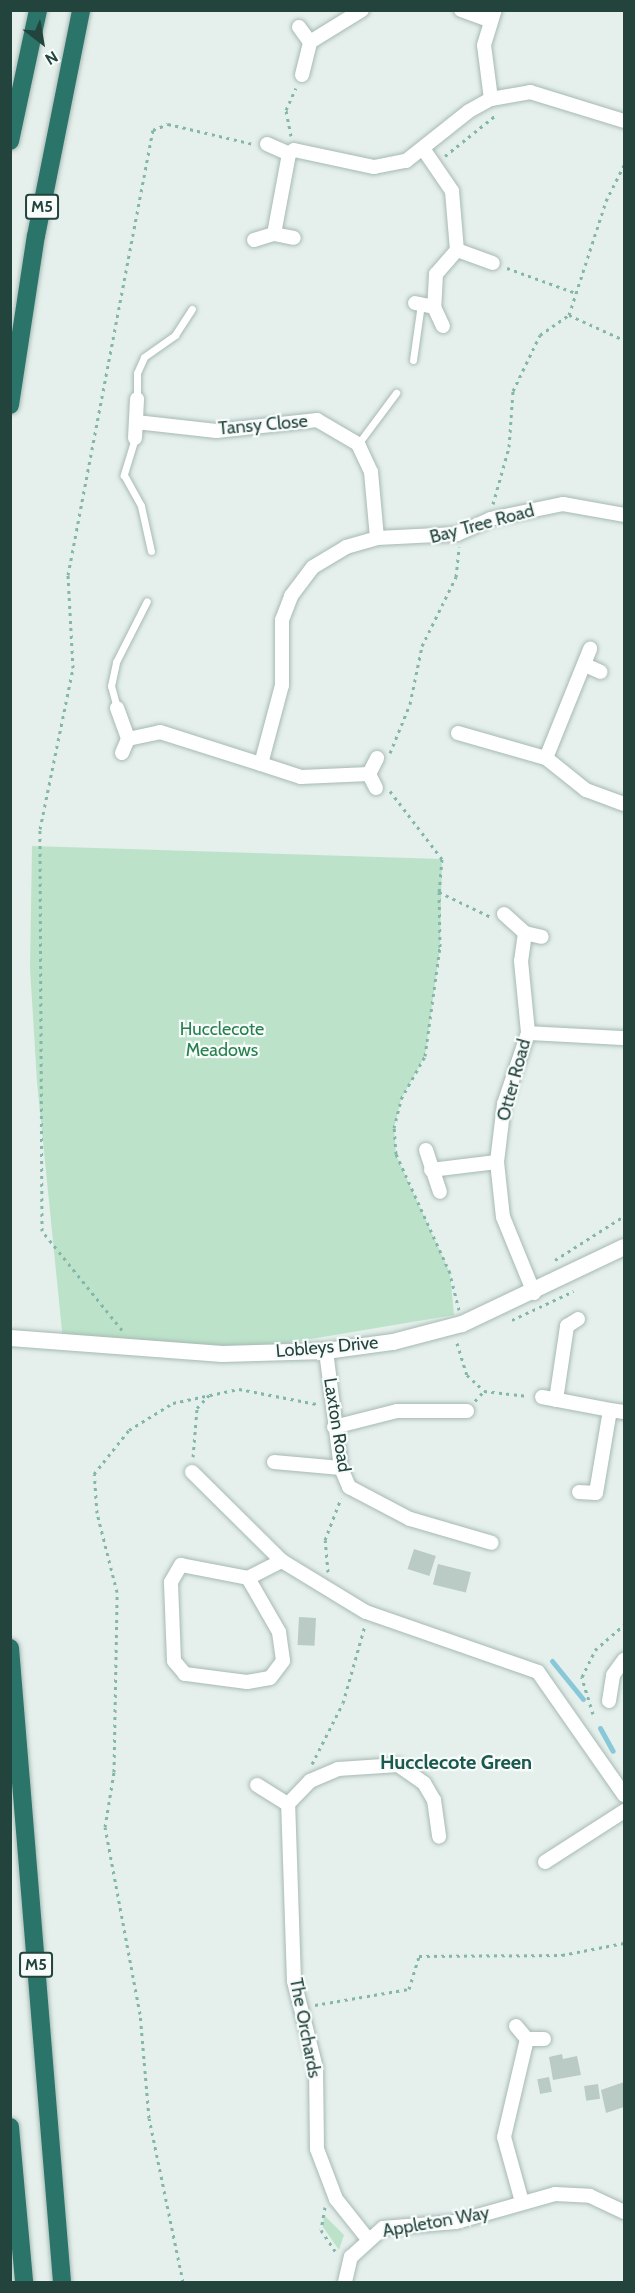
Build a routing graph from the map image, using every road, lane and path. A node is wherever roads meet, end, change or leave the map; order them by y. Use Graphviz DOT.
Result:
graph roads {
  1 [pos="38,10"];
  2 [pos="81,10"];
  3 [pos="362,10"];
  4 [pos="461,10"];
  5 [pos="492,15"];
  6 [pos="299,27"];
  7 [pos="310,42"];
  8 [pos="302,69"];
  9 [pos="315,69"];
  10 [pos="492,99"];
  11 [pos="503,110"];
  12 [pos="624,121"];
  13 [pos="10,141"];
  14 [pos="265,144"];
  15 [pos="424,150"];
  16 [pos="291,152"];
  17 [pos="434,165"];
  18 [pos="624,165"];
  19 [pos="274,234"];
  20 [pos="294,238"];
  21 [pos="254,240"];
  22 [pos="457,250"];
  23 [pos="493,263"];
  24 [pos="576,293"];
  25 [pos="423,305"];
  26 [pos="192,309"];
  27 [pos="569,315"];
  28 [pos="443,326"];
  29 [pos="624,339"];
  30 [pos="413,360"];
  31 [pos="396,393"];
  32 [pos="137,399"];
  33 [pos="10,405"];
  34 [pos="136,422"];
  35 [pos="135,438"];
  36 [pos="358,444"];
  37 [pos="624,515"];
  38 [pos="490,519"];
  39 [pos="377,538"];
  40 [pos="469,540"];
  41 [pos="151,551"];
  42 [pos="147,601"];
  43 [pos="590,649"];
  44 [pos="585,665"];
  45 [pos="601,672"];
  46 [pos="117,708"];
  47 [pos="458,733"];
  48 [pos="383,757"];
  49 [pos="546,758"];
  50 [pos="261,764"];
  51 [pos="369,774"];
  52 [pos="381,787"];
  53 [pos="624,804"];
  54 [pos="439,892"];
  55 [pos="504,914"];
  56 [pos="525,933"];
  57 [pos="542,937"];
  58 [pos="528,1033"];
  59 [pos="624,1038"];
  60 [pos="426,1150"];
  61 [pos="497,1162"];
  62 [pos="431,1170"];
  63 [pos="440,1192"];
  64 [pos="624,1216"];
  65 [pos="624,1247"];
  66 [pos="527,1276"];
  67 [pos="534,1293"];
  68 [pos="468,1304"];
  69 [pos="461,1316"];
  70 [pos="578,1319"];
  71 [pos="128,1335"];
  72 [pos="10,1338"];
  73 [pos="458,1345"];
  74 [pos="326,1351"];
  75 [pos="213,1391"];
  76 [pos="542,1397"];
  77 [pos="556,1400"];
  78 [pos="331,1406"];
  79 [pos="467,1411"];
  80 [pos="617,1411"];
  81 [pos="334,1427"];
  82 [pos="274,1462"];
  83 [pos="341,1468"];
  84 [pos="192,1472"];
  85 [pos="349,1486"];
  86 [pos="579,1492"];
  87 [pos="492,1543"];
  88 [pos="282,1561"];
  89 [pos="248,1578"];
  90 [pos="329,1589"];
  91 [pos="366,1612"];
  92 [pos="624,1625"];
  93 [pos="10,1648"];
  94 [pos="624,1659"];
  95 [pos="609,1701"];
  96 [pos="592,1714"];
  97 [pos="577,1721"];
  98 [pos="308,1783"];
  99 [pos="257,1785"];
  100 [pos="624,1795"];
  101 [pos="288,1804"];
  102 [pos="624,1811"];
  103 [pos="439,1837"];
  104 [pos="545,1862"];
  105 [pos="624,1943"];
  106 [pos="308,2000"];
  107 [pos="516,2026"];
  108 [pos="544,2038"];
  109 [pos="526,2039"];
  110 [pos="10,2127"];
  111 [pos="334,2196"];
  112 [pos="522,2202"];
  113 [pos="624,2212"];
  114 [pos="367,2238"];
  115 [pos="339,2261"];
  116 [pos="24,2283"];
  117 [pos="62,2283"];
  118 [pos="183,2283"];
  119 [pos="345,2283"];
  1 -- 13 [label="highway"];
  2 -- 33 [label="highway, M5"];
  3 -- 7 [label="street"];
  4 -- 5 [label="street"];
  5 -- 10 [label="street"];
  6 -- 7 [label="street"];
  7 -- 8 [label="street"];
  8 -- 9 [label="street"];
  8 -- 16 [label="path"];
  10 -- 12 [label="street"];
  10 -- 15 [label="street"];
  11 -- 17 [label="path"];
  14 -- 16 [label="street"];
  14 -- 71 [label="path"];
  15 -- 16 [label="street"];
  15 -- 17 [label="street"];
  16 -- 19 [label="street"];
  17 -- 22 [label="street"];
  18 -- 24 [label="path"];
  19 -- 20 [label="street"];
  19 -- 21 [label="street"];
  22 -- 23 [label="street"];
  22 -- 25 [label="street"];
  23 -- 24 [label="path"];
  24 -- 27 [label="path"];
  25 -- 28 [label="street"];
  25 -- 30 [label="lane"];
  26 -- 32 [label="lane"];
  27 -- 29 [label="path"];
  27 -- 38 [label="path"];
  31 -- 36 [label="lane"];
  32 -- 34 [label="street"];
  34 -- 35 [label="street"];
  34 -- 36 [label="street, Tansy Close"];
  35 -- 41 [label="lane"];
  36 -- 39 [label="street"];
  37 -- 38 [label="street, Bay Tree Road"];
  38 -- 39 [label="street, Bay Tree Road"];
  39 -- 50 [label="street, Bay Tree Road"];
  40 -- 48 [label="path"];
  42 -- 46 [label="lane"];
  43 -- 44 [label="street"];
  44 -- 45 [label="street"];
  44 -- 49 [label="street"];
  46 -- 50 [label="street"];
  47 -- 49 [label="street"];
  48 -- 51 [label="street"];
  49 -- 53 [label="street"];
  50 -- 51 [label="street"];
  51 -- 52 [label="street"];
  52 -- 54 [label="path"];
  54 -- 55 [label="path"];
  54 -- 69 [label="path"];
  55 -- 56 [label="street"];
  56 -- 57 [label="street"];
  56 -- 58 [label="street, Otter Road"];
  58 -- 59 [label="street"];
  58 -- 61 [label="street, Otter Road"];
  60 -- 62 [label="street"];
  61 -- 62 [label="street"];
  61 -- 66 [label="street, Otter Road"];
  62 -- 63 [label="street"];
  64 -- 66 [label="path"];
  65 -- 67 [label="street, Lobleys Drive"];
  66 -- 67 [label="street, Otter Road"];
  67 -- 69 [label="street, Lobleys Drive"];
  68 -- 69 [label="path"];
  69 -- 74 [label="street, Lobleys Drive"];
  70 -- 77 [label="street"];
  72 -- 74 [label="street, Lobleys Drive"];
  73 -- 76 [label="path"];
  74 -- 78 [label="street, Laxton Road"];
  75 -- 78 [label="path"];
  75 -- 84 [label="path"];
  75 -- 118 [label="path"];
  76 -- 77 [label="street"];
  77 -- 80 [label="street"];
  78 -- 81 [label="street, Laxton Road"];
  79 -- 81 [label="street"];
  80 -- 86 [label="street"];
  81 -- 83 [label="street, Laxton Road"];
  82 -- 83 [label="street"];
  83 -- 85 [label="street, Laxton Road"];
  84 -- 88 [label="street"];
  85 -- 87 [label="street, Laxton Road"];
  85 -- 90 [label="path"];
  88 -- 89 [label="street"];
  88 -- 90 [label="street"];
  89 -- 89 [label="street"];
  90 -- 91 [label="street"];
  91 -- 97 [label="street"];
  91 -- 98 [label="path"];
  92 -- 96 [label="path"];
  93 -- 117 [label="highway, M5"];
  94 -- 95 [label="street"];
  95 -- 96 [label="path"];
  96 -- 97 [label="path"];
  97 -- 100 [label="street"];
  98 -- 101 [label="street"];
  98 -- 103 [label="street"];
  99 -- 101 [label="street"];
  101 -- 111 [label="street, The Orchards"];
  102 -- 104 [label="street"];
  105 -- 106 [label="path"];
  107 -- 109 [label="street"];
  108 -- 109 [label="street"];
  109 -- 112 [label="street"];
  110 -- 116 [label="highway"];
  111 -- 114 [label="street, The Orchards"];
  111 -- 115 [label="path"];
  112 -- 113 [label="street, Appleton Way"];
  112 -- 114 [label="street, Appleton Way"];
  114 -- 119 [label="street, Appleton Way"];
}
